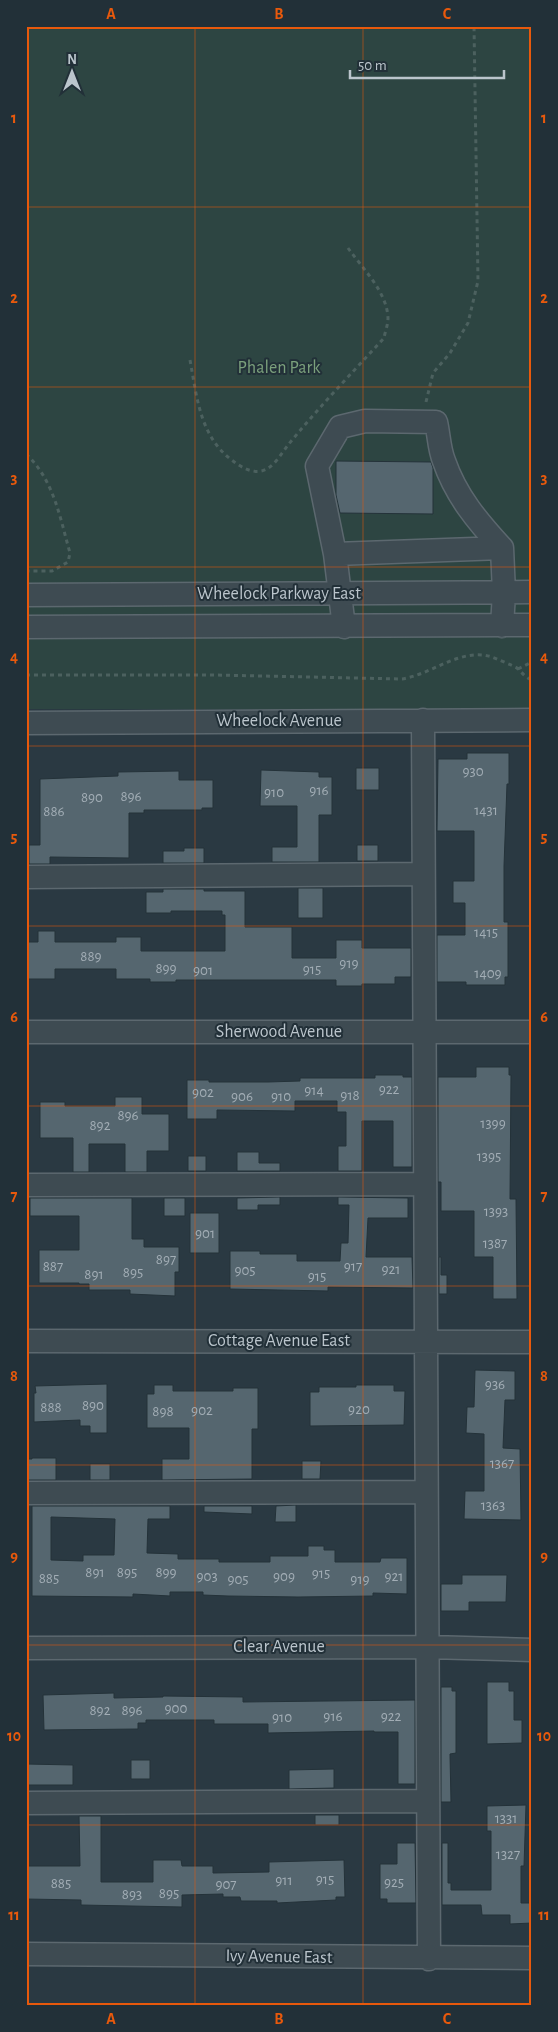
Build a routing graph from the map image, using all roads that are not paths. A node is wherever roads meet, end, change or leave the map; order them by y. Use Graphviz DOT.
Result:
graph roads {
  1 [pos="502,548"];
  2 [pos="335,554"];
  3 [pos="532,592"];
  4 [pos="504,593"];
  5 [pos="340,594"];
  6 [pos="26,595"];
  7 [pos="532,625"];
  8 [pos="502,626"];
  9 [pos="26,627"];
  10 [pos="344,627"];
  11 [pos="423,720"];
  12 [pos="532,720"];
  13 [pos="26,723"];
  14 [pos="423,874"];
  15 [pos="26,878"];
  16 [pos="26,1032"];
  17 [pos="423,1032"];
  18 [pos="532,1032"];
  19 [pos="424,1184"];
  20 [pos="26,1185"];
  21 [pos="26,1341"];
  22 [pos="425,1342"];
  23 [pos="532,1342"];
  24 [pos="425,1492"];
  25 [pos="26,1493"];
  26 [pos="429,1647"];
  27 [pos="26,1648"];
  28 [pos="532,1650"];
  29 [pos="428,1801"];
  30 [pos="26,1803"];
  31 [pos="26,1954"];
  32 [pos="429,1958"];
  33 [pos="532,1958"];
  1 -- 2 [label="street"];
  1 -- 2 [label="street"];
  1 -- 4 [label="street"];
  2 -- 5 [label="street"];
  3 -- 4 [label="street, Wheelock Parkway East"];
  4 -- 5 [label="street, Wheelock Parkway East"];
  4 -- 8 [label="street"];
  5 -- 6 [label="street, Wheelock Parkway East"];
  5 -- 10 [label="street"];
  7 -- 8 [label="street, Wheelock Parkway East"];
  8 -- 10 [label="street, Wheelock Parkway East"];
  9 -- 10 [label="street, Wheelock Parkway East"];
  11 -- 12 [label="street, Wheelock Avenue"];
  11 -- 13 [label="street, Wheelock Avenue"];
  11 -- 14 [label="street"];
  14 -- 15 [label="street"];
  14 -- 17 [label="street"];
  16 -- 17 [label="street, Sherwood Avenue"];
  17 -- 18 [label="street, Sherwood Avenue"];
  17 -- 19 [label="street"];
  19 -- 20 [label="street"];
  19 -- 22 [label="street"];
  21 -- 22 [label="street, Cottage Avenue East"];
  22 -- 23 [label="street, Cottage Avenue East"];
  22 -- 24 [label="street"];
  24 -- 25 [label="street"];
  24 -- 26 [label="street"];
  26 -- 27 [label="street, Clear Avenue"];
  26 -- 28 [label="street, Clear Avenue"];
  26 -- 29 [label="street"];
  29 -- 30 [label="street"];
  29 -- 32 [label="street"];
  31 -- 32 [label="street, Ivy Avenue East"];
  32 -- 33 [label="street, Ivy Avenue East"];
}
